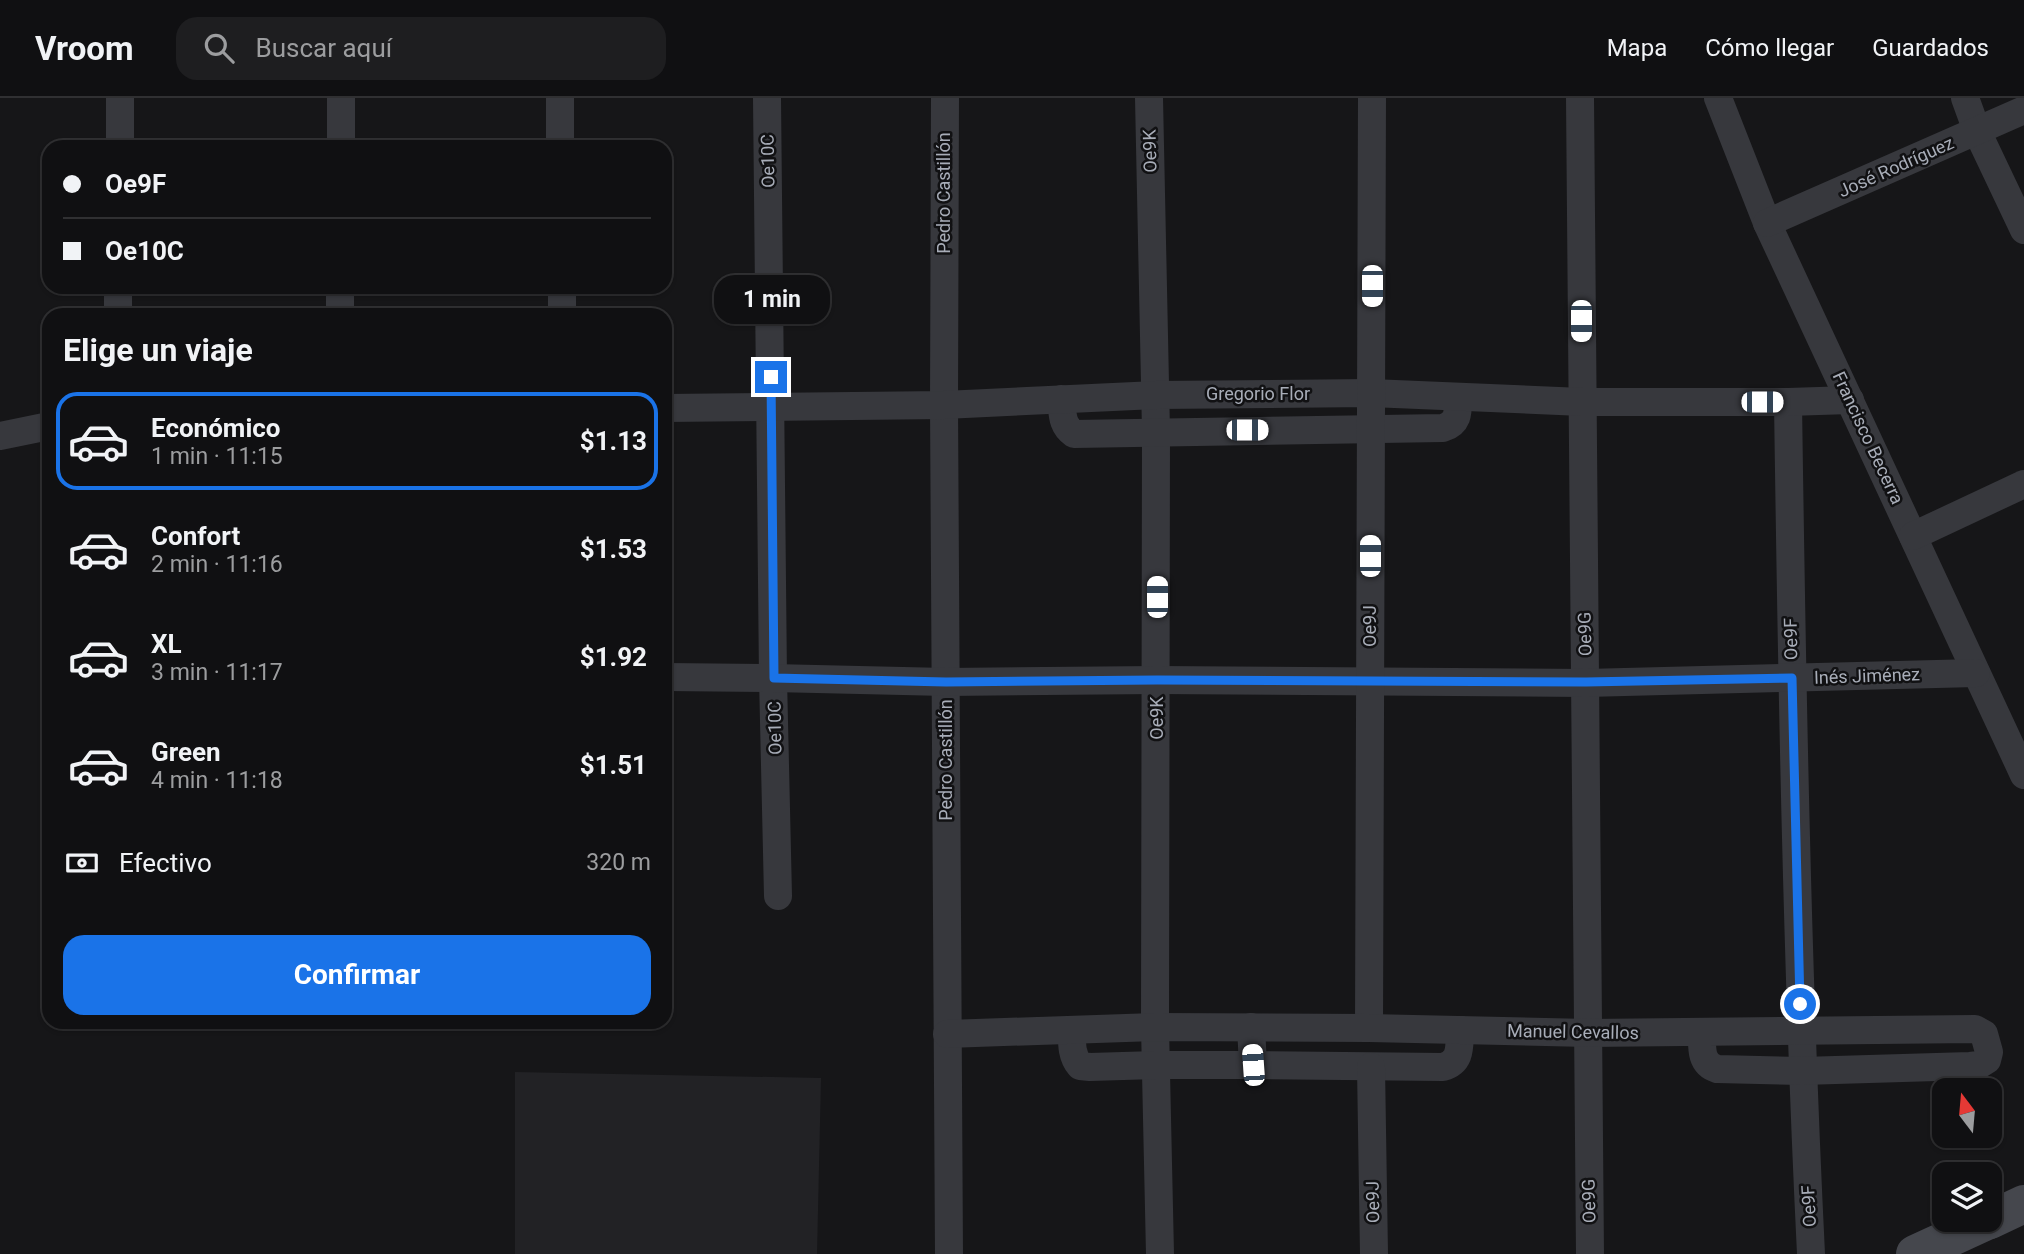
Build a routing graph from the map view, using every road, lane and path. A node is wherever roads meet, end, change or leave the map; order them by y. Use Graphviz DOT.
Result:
graph roads {
  1 [pos="120,98"];
  2 [pos="341,98"];
  3 [pos="560,98"];
  4 [pos="767,98"];
  5 [pos="945,98"];
  6 [pos="1149,98"];
  7 [pos="1372,98"];
  8 [pos="1580,98"];
  9 [pos="1718,98"];
  10 [pos="1965,98"];
  11 [pos="2024,110"];
  12 [pos="1977,131"];
  13 [pos="120,140"];
  14 [pos="341,140"];
  15 [pos="560,140"];
  16 [pos="1767,223"];
  17 [pos="2024,230"];
  18 [pos="1371,393"];
  19 [pos="1270,394"];
  20 [pos="1156,395"];
  21 [pos="1458,397"];
  22 [pos="1061,399"];
  23 [pos="1850,400"];
  24 [pos="1582,402"];
  25 [pos="1788,402"];
  26 [pos="771,405"];
  27 [pos="944,405"];
  28 [pos="672,408"];
  29 [pos="42,427"];
  30 [pos="1371,429"];
  31 [pos="1270,430"];
  32 [pos="1156,431"];
  33 [pos="0,436"];
  34 [pos="2024,484"];
  35 [pos="1913,536"];
  36 [pos="1976,673"];
  37 [pos="672,677"];
  38 [pos="774,678"];
  39 [pos="1792,678"];
  40 [pos="1157,680"];
  41 [pos="946,682"];
  42 [pos="1370,682"];
  43 [pos="1586,682"];
  44 [pos="2018,744"];
  45 [pos="2024,775"];
  46 [pos="778,896"];
  47 [pos="1155,1027"];
  48 [pos="1251,1027"];
  49 [pos="1369,1028"];
  50 [pos="1072,1030"];
  51 [pos="1460,1030"];
  52 [pos="1702,1032"];
  53 [pos="1801,1032"];
  54 [pos="1588,1033"];
  55 [pos="947,1034"];
  56 [pos="1156,1065"];
  57 [pos="1253,1065"];
  58 [pos="1371,1067"];
  59 [pos="1802,1072"];
  60 [pos="2024,1204"];
  61 [pos="2002,1214"];
  62 [pos="1964,1232"];
  63 [pos="949,1254"];
  64 [pos="1160,1254"];
  65 [pos="1374,1254"];
  66 [pos="1590,1254"];
  67 [pos="1811,1254"];
  68 [pos="1915,1254"];
  1 -- 13 [label="street"];
  2 -- 14 [label="street"];
  3 -- 15 [label="street"];
  4 -- 26 [label="street, Oe10C"];
  5 -- 27 [label="street, Pedro Castillón"];
  6 -- 20 [label="street, Oe9K"];
  7 -- 18 [label="street, Oe9J"];
  8 -- 24 [label="street, Oe9G"];
  9 -- 16 [label="street, Francisco Becerra"];
  10 -- 12 [label="street"];
  11 -- 12 [label="street, José Rodríguez"];
  12 -- 16 [label="street, José Rodríguez"];
  12 -- 17 [label="street"];
  16 -- 23 [label="street, Francisco Becerra"];
  18 -- 19 [label="street, Gregorio Flor"];
  18 -- 21 [label="street, Gregorio Flor"];
  18 -- 30 [label="street, Oe9J"];
  19 -- 20 [label="street, Gregorio Flor"];
  19 -- 31 [label="street"];
  20 -- 22 [label="street, Gregorio Flor"];
  20 -- 32 [label="street, Oe9K"];
  21 -- 24 [label="street, Gregorio Flor"];
  21 -- 30 [label="street"];
  22 -- 27 [label="street, Gregorio Flor"];
  22 -- 32 [label="street"];
  23 -- 25 [label="street, Gregorio Flor"];
  23 -- 35 [label="street, Francisco Becerra"];
  24 -- 25 [label="street, Gregorio Flor"];
  24 -- 43 [label="street, Oe9G"];
  25 -- 39 [label="street, Oe9F"];
  26 -- 27 [label="street, Gregorio Flor"];
  26 -- 28 [label="street, Gregorio Flor"];
  26 -- 38 [label="street, Oe10C"];
  27 -- 41 [label="street, Pedro Castillón"];
  29 -- 33 [label="street"];
  30 -- 31 [label="street"];
  30 -- 42 [label="street, Oe9J"];
  31 -- 32 [label="street"];
  32 -- 40 [label="street, Oe9K"];
  34 -- 35 [label="street"];
  35 -- 36 [label="street, Francisco Becerra"];
  36 -- 39 [label="street, Inés Jiménez"];
  36 -- 44 [label="street, Francisco Becerra"];
  37 -- 38 [label="street, Inés Jiménez"];
  38 -- 41 [label="street, Inés Jiménez"];
  38 -- 46 [label="street, Oe10C"];
  39 -- 43 [label="street, Inés Jiménez"];
  39 -- 53 [label="street, Oe9F"];
  40 -- 41 [label="street, Inés Jiménez"];
  40 -- 42 [label="street, Inés Jiménez"];
  40 -- 47 [label="street, Oe9K"];
  41 -- 55 [label="street, Pedro Castillón"];
  42 -- 43 [label="street, Inés Jiménez"];
  42 -- 49 [label="street, Oe9J"];
  43 -- 54 [label="street, Oe9G"];
  44 -- 45 [label="street, Francisco Becerra"];
  47 -- 48 [label="street, Manuel Cevallos"];
  47 -- 50 [label="street, Manuel Cevallos"];
  47 -- 56 [label="street, Oe9K"];
  48 -- 49 [label="street, Manuel Cevallos"];
  48 -- 57 [label="street"];
  49 -- 51 [label="street, Manuel Cevallos"];
  50 -- 55 [label="street, Manuel Cevallos"];
  50 -- 56 [label="street"];
  51 -- 54 [label="street, Manuel Cevallos"];
  51 -- 58 [label="street"];
  52 -- 53 [label="street, Manuel Cevallos"];
  52 -- 54 [label="street, Manuel Cevallos"];
  52 -- 59 [label="street"];
  53 -- 59 [label="street, Oe9F"];
  53 -- 59 [label="street, Manuel Cevallos"];
  54 -- 66 [label="street, Oe9G"];
  55 -- 63 [label="street, Pedro Castillón"];
  56 -- 57 [label="street"];
  56 -- 64 [label="street, Oe9K"];
  57 -- 58 [label="street"];
  58 -- 65 [label="street, Oe9J"];
  59 -- 67 [label="street, Oe9F"];
  60 -- 61 [label="street"];
  62 -- 68 [label="street"];
}
